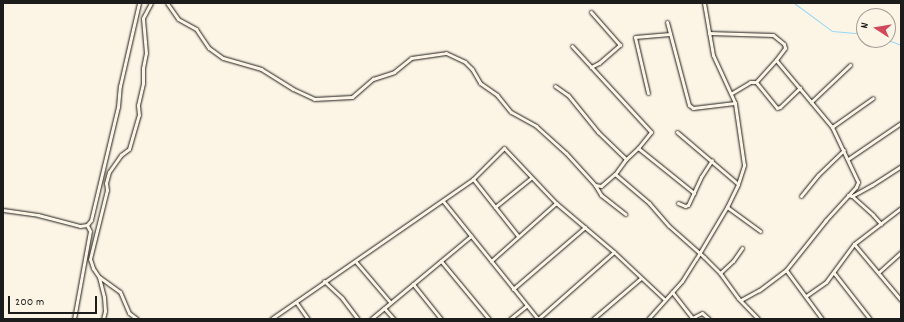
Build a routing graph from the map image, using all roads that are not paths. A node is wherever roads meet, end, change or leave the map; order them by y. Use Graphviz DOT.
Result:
graph roads {
  1 [pos="139,3"];
  2 [pos="150,3"];
  3 [pos="167,3"];
  4 [pos="704,3"];
  5 [pos="591,12"];
  6 [pos="667,22"];
  7 [pos="709,33"];
  8 [pos="670,34"];
  9 [pos="572,46"];
  10 [pos="776,60"];
  11 [pos="850,65"];
  12 [pos="591,67"];
  13 [pos="756,82"];
  14 [pos="555,86"];
  15 [pos="800,88"];
  16 [pos="648,93"];
  17 [pos="732,93"];
  18 [pos="873,98"];
  19 [pos="811,102"];
  20 [pos="735,103"];
  21 [pos="901,123"];
  22 [pos="832,127"];
  23 [pos="677,132"];
  24 [pos="638,148"];
  25 [pos="844,150"];
  26 [pos="626,159"];
  27 [pos="848,159"];
  28 [pos="712,160"];
  29 [pos="901,166"];
  30 [pos="615,174"];
  31 [pos="531,178"];
  32 [pos="473,179"];
  33 [pos="738,184"];
  34 [pos="595,185"];
  35 [pos="694,192"];
  36 [pos="801,196"];
  37 [pos="850,196"];
  38 [pos="443,201"];
  39 [pos="556,203"];
  40 [pos="678,203"];
  41 [pos="495,207"];
  42 [pos="727,207"];
  43 [pos="901,208"];
  44 [pos="3,210"];
  45 [pos="625,214"];
  46 [pos="881,224"];
  47 [pos="87,225"];
  48 [pos="585,227"];
  49 [pos="760,231"];
  50 [pos="471,236"];
  51 [pos="518,236"];
  52 [pos="854,244"];
  53 [pos="742,248"];
  54 [pos="702,250"];
  55 [pos="614,252"];
  56 [pos="901,252"];
  57 [pos="700,253"];
  58 [pos="704,257"];
  59 [pos="357,260"];
  60 [pos="441,261"];
  61 [pos="491,261"];
  62 [pos="786,270"];
  63 [pos="879,272"];
  64 [pos="720,273"];
  65 [pos="834,273"];
  66 [pos="99,277"];
  67 [pos="642,278"];
  68 [pos="324,281"];
  69 [pos="413,284"];
  70 [pos="513,289"];
  71 [pos="672,292"];
  72 [pos="806,296"];
  73 [pos="664,299"];
  74 [pos="901,299"];
  75 [pos="741,300"];
  76 [pos="296,302"];
  77 [pos="390,302"];
  78 [pos="526,306"];
  79 [pos="384,308"];
  80 [pos="692,318"];
  81 [pos="74,319"];
  82 [pos="103,319"];
  83 [pos="137,319"];
  84 [pos="271,319"];
  85 [pos="308,319"];
  86 [pos="358,319"];
  87 [pos="371,319"];
  88 [pos="394,319"];
  89 [pos="441,319"];
  90 [pos="489,319"];
  91 [pos="510,319"];
  92 [pos="538,319"];
  93 [pos="593,319"];
  94 [pos="648,319"];
  95 [pos="709,319"];
  96 [pos="758,319"];
  97 [pos="822,319"];
  98 [pos="870,319"];
  1 -- 47 [label="street"];
  2 -- 66 [label="street"];
  3 -- 34 [label="street"];
  4 -- 7 [label="street"];
  5 -- 12 [label="street"];
  6 -- 8 [label="street"];
  7 -- 10 [label="street"];
  7 -- 17 [label="street"];
  8 -- 16 [label="street"];
  8 -- 20 [label="street"];
  9 -- 12 [label="street"];
  10 -- 13 [label="street"];
  10 -- 15 [label="street"];
  11 -- 19 [label="street"];
  12 -- 24 [label="street"];
  13 -- 15 [label="street"];
  13 -- 17 [label="street"];
  14 -- 26 [label="street"];
  15 -- 19 [label="street"];
  17 -- 20 [label="street"];
  18 -- 22 [label="street"];
  19 -- 22 [label="street"];
  20 -- 33 [label="street"];
  21 -- 27 [label="street"];
  22 -- 25 [label="street"];
  23 -- 28 [label="street"];
  24 -- 26 [label="street"];
  24 -- 35 [label="street"];
  25 -- 27 [label="street"];
  25 -- 36 [label="street"];
  26 -- 30 [label="street"];
  27 -- 37 [label="street"];
  28 -- 33 [label="street"];
  28 -- 35 [label="street"];
  29 -- 37 [label="street"];
  30 -- 34 [label="street"];
  30 -- 57 [label="street"];
  31 -- 32 [label="street"];
  31 -- 39 [label="street"];
  31 -- 41 [label="street"];
  32 -- 38 [label="street"];
  32 -- 41 [label="street"];
  33 -- 42 [label="street"];
  34 -- 45 [label="street"];
  35 -- 40 [label="street"];
  37 -- 46 [label="street"];
  37 -- 62 [label="street"];
  38 -- 50 [label="street"];
  38 -- 59 [label="street"];
  39 -- 48 [label="street"];
  39 -- 51 [label="street"];
  41 -- 51 [label="street"];
  42 -- 49 [label="street"];
  42 -- 54 [label="street"];
  43 -- 46 [label="street"];
  44 -- 47 [label="street"];
  46 -- 52 [label="street"];
  47 -- 81 [label="street"];
  48 -- 55 [label="street"];
  48 -- 70 [label="street"];
  50 -- 60 [label="street"];
  50 -- 61 [label="street"];
  51 -- 61 [label="street"];
  52 -- 63 [label="street"];
  52 -- 65 [label="street"];
  53 -- 64 [label="street"];
  54 -- 57 [label="street"];
  54 -- 58 [label="street"];
  55 -- 67 [label="street"];
  55 -- 92 [label="street"];
  56 -- 63 [label="street"];
  57 -- 58 [label="street"];
  57 -- 71 [label="street"];
  58 -- 64 [label="street"];
  59 -- 68 [label="street"];
  59 -- 77 [label="street"];
  60 -- 69 [label="street"];
  60 -- 90 [label="street"];
  61 -- 70 [label="street"];
  62 -- 72 [label="street"];
  62 -- 75 [label="street"];
  63 -- 74 [label="street"];
  64 -- 75 [label="street"];
  65 -- 72 [label="street"];
  65 -- 98 [label="street"];
  66 -- 82 [label="street"];
  66 -- 83 [label="street"];
  67 -- 73 [label="street"];
  67 -- 93 [label="street"];
  68 -- 76 [label="street"];
  68 -- 86 [label="street"];
  69 -- 77 [label="street"];
  69 -- 89 [label="street"];
  70 -- 78 [label="street"];
  71 -- 73 [label="street"];
  71 -- 80 [label="street"];
  72 -- 97 [label="street"];
  73 -- 94 [label="street"];
  75 -- 96 [label="street"];
  76 -- 84 [label="street"];
  76 -- 85 [label="street"];
  77 -- 79 [label="street"];
  78 -- 91 [label="street"];
  78 -- 92 [label="street"];
  79 -- 87 [label="street"];
  79 -- 88 [label="street"];
  80 -- 95 [label="street"];
}
